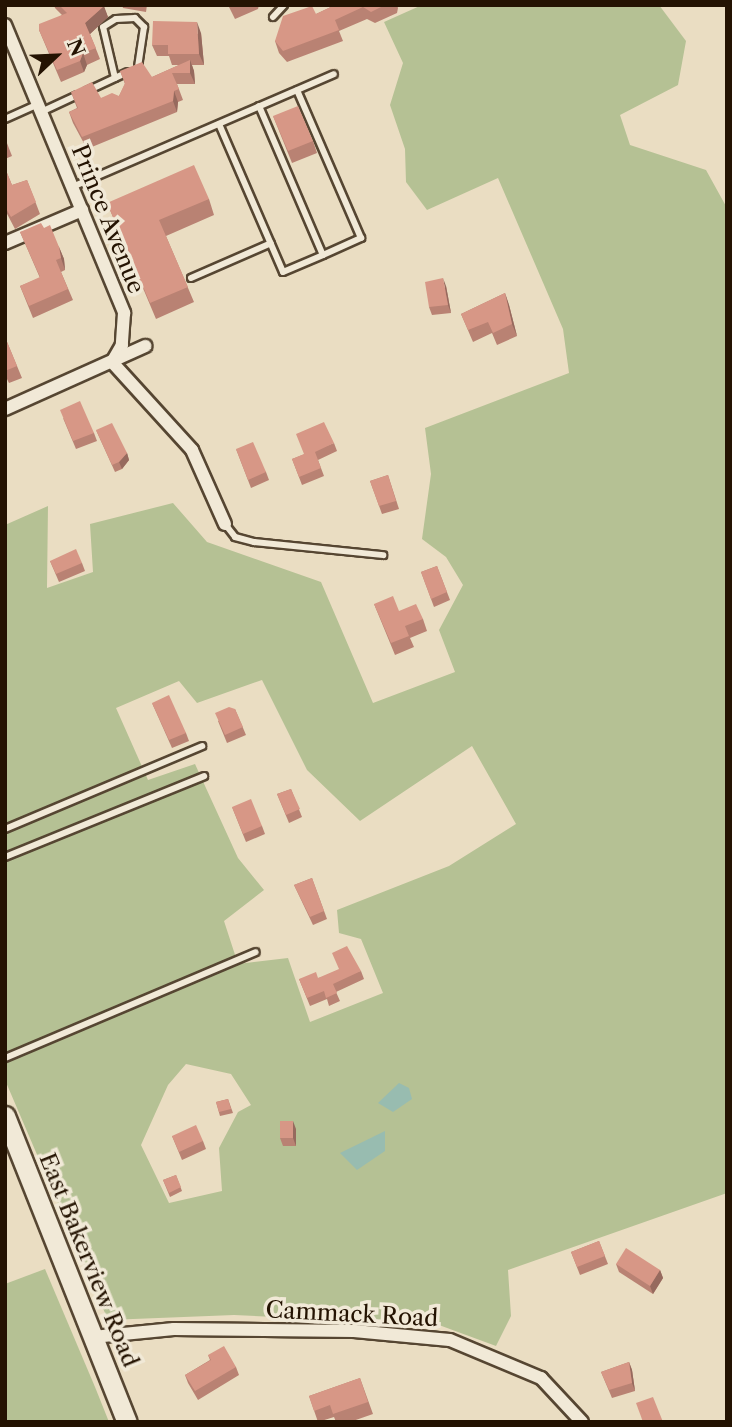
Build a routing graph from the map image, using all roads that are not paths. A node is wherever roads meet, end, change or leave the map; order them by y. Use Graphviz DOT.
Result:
graph roads {
  1 [pos="284,5"];
  2 [pos="273,18"];
  3 [pos="5,25"];
  4 [pos="334,74"];
  5 [pos="116,78"];
  6 [pos="297,90"];
  7 [pos="259,106"];
  8 [pos="39,108"];
  9 [pos="5,119"];
  10 [pos="219,124"];
  11 [pos="72,187"];
  12 [pos="82,210"];
  13 [pos="5,243"];
  14 [pos="271,243"];
  15 [pos="323,255"];
  16 [pos="191,278"];
  17 [pos="145,346"];
  18 [pos="112,362"];
  19 [pos="5,409"];
  20 [pos="225,524"];
  21 [pos="383,555"];
  22 [pos="202,746"];
  23 [pos="204,776"];
  24 [pos="5,829"];
  25 [pos="5,857"];
  26 [pos="256,952"];
  27 [pos="5,1058"];
  28 [pos="5,1116"];
  29 [pos="93,1337"];
  30 [pos="127,1422"];
  31 [pos="582,1422"];
  1 -- 2 [label="lane"];
  3 -- 8 [label="street, Prince Avenue"];
  4 -- 6 [label="lane"];
  5 -- 5 [label="lane"];
  5 -- 8 [label="lane"];
  6 -- 7 [label="lane"];
  6 -- 15 [label="lane"];
  7 -- 10 [label="lane"];
  7 -- 15 [label="lane"];
  8 -- 9 [label="lane"];
  8 -- 11 [label="street, Prince Avenue"];
  10 -- 11 [label="lane"];
  10 -- 14 [label="lane"];
  11 -- 12 [label="street, Prince Avenue"];
  12 -- 13 [label="street"];
  12 -- 18 [label="street, Prince Avenue"];
  14 -- 15 [label="lane"];
  14 -- 16 [label="lane"];
  17 -- 18 [label="street"];
  18 -- 19 [label="street"];
  18 -- 20 [label="street"];
  20 -- 21 [label="lane"];
  22 -- 24 [label="lane"];
  23 -- 25 [label="lane"];
  26 -- 27 [label="lane"];
  28 -- 29 [label="main road, East Bakerview Road"];
  29 -- 30 [label="main road, East Bakerview Road"];
  29 -- 31 [label="street, Cammack Road"];
}
